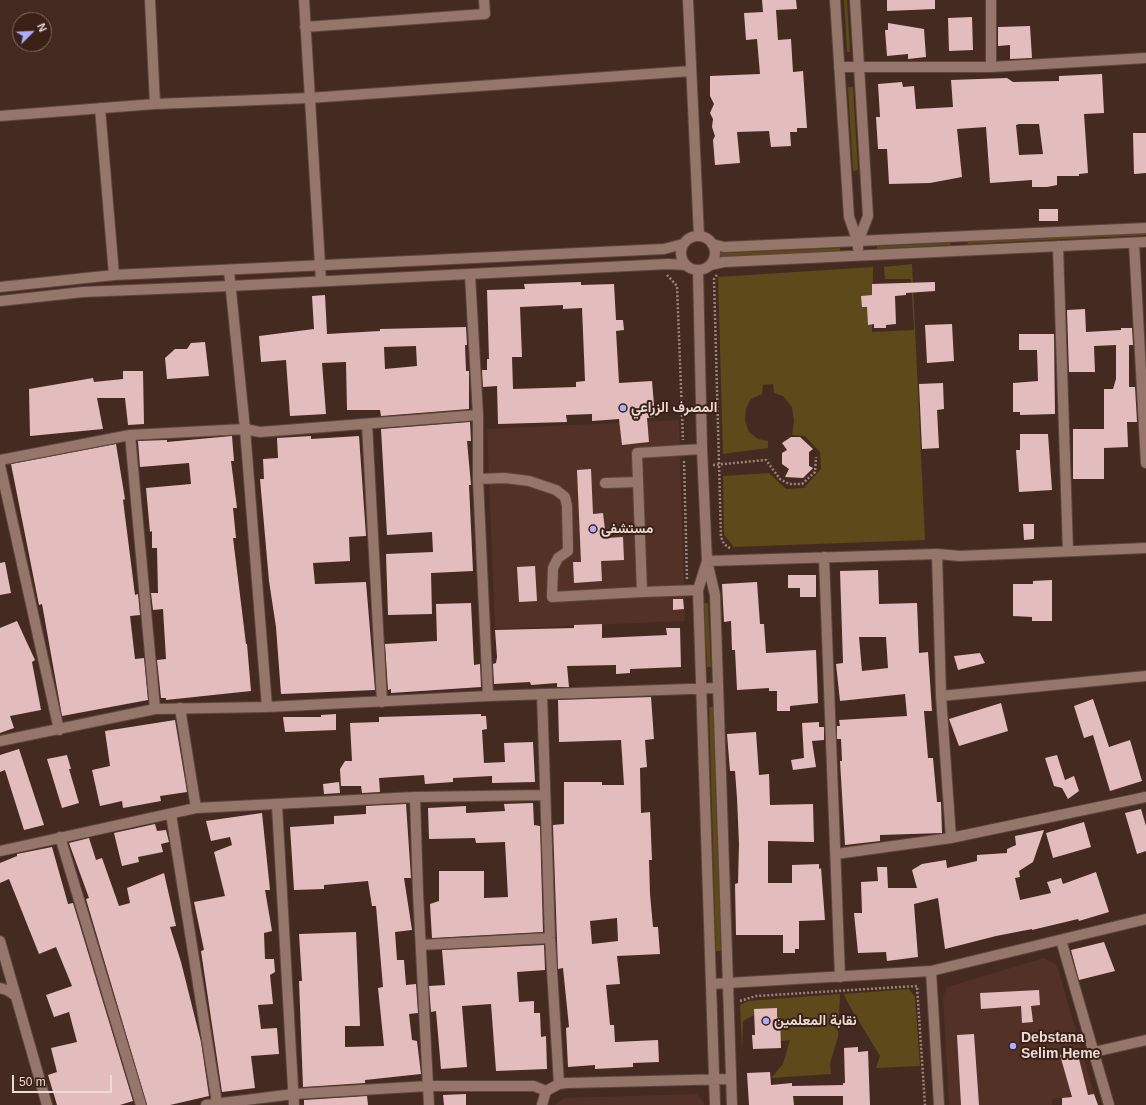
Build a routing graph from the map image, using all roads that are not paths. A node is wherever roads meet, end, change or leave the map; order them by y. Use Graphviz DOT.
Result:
graph roads {
  1 [pos="150,0"];
  2 [pos="304,0"];
  3 [pos="484,0"];
  4 [pos="688,0"];
  5 [pos="835,0"];
  6 [pos="855,0"];
  7 [pos="991,0"];
  8 [pos="305,27"];
  9 [pos="1146,58"];
  10 [pos="839,67"];
  11 [pos="860,67"];
  12 [pos="991,67"];
  13 [pos="691,71"];
  14 [pos="309,98"];
  15 [pos="155,104"];
  16 [pos="100,108"];
  17 [pos="0,116"];
  18 [pos="864,175"];
  19 [pos="846,176"];
  20 [pos="1146,228"];
  21 [pos="699,236"];
  22 [pos="957,237"];
  23 [pos="858,242"];
  24 [pos="1146,242"];
  25 [pos="1134,243"];
  26 [pos="683,244"];
  27 [pos="712,244"];
  28 [pos="1058,246"];
  29 [pos="958,250"];
  30 [pos="858,256"];
  31 [pos="320,265"];
  32 [pos="686,265"];
  33 [pos="710,265"];
  34 [pos="229,270"];
  35 [pos="698,270"];
  36 [pos="114,275"];
  37 [pos="470,275"];
  38 [pos="321,282"];
  39 [pos="230,286"];
  40 [pos="0,287"];
  41 [pos="0,301"];
  42 [pos="478,416"];
  43 [pos="367,424"];
  44 [pos="244,429"];
  45 [pos="130,435"];
  46 [pos="702,449"];
  47 [pos="0,460"];
  48 [pos="1146,463"];
  49 [pos="0,465"];
  50 [pos="478,479"];
  51 [pos="638,482"];
  52 [pos="605,483"];
  53 [pos="1146,548"];
  54 [pos="1068,551"];
  55 [pos="937,554"];
  56 [pos="824,557"];
  57 [pos="707,562"];
  58 [pos="698,590"];
  59 [pos="642,592"];
  60 [pos="1146,676"];
  61 [pos="718,688"];
  62 [pos="701,689"];
  63 [pos="542,694"];
  64 [pos="488,696"];
  65 [pos="941,696"];
  66 [pos="382,702"];
  67 [pos="267,707"];
  68 [pos="180,708"];
  69 [pos="155,709"];
  70 [pos="59,730"];
  71 [pos="0,741"];
  72 [pos="545,795"];
  73 [pos="416,797"];
  74 [pos="1146,797"];
  75 [pos="277,805"];
  76 [pos="196,808"];
  77 [pos="170,814"];
  78 [pos="60,837"];
  79 [pos="951,838"];
  80 [pos="0,852"];
  81 [pos="836,854"];
  82 [pos="1146,919"];
  83 [pos="550,938"];
  84 [pos="1061,940"];
  85 [pos="0,941"];
  86 [pos="421,945"];
  87 [pos="931,971"];
  88 [pos="840,977"];
  89 [pos="727,983"];
  90 [pos="712,984"];
  91 [pos="0,988"];
  92 [pos="16,996"];
  93 [pos="1146,1040"];
  94 [pos="1094,1052"];
  95 [pos="714,1078"];
  96 [pos="731,1078"];
  97 [pos="559,1084"];
  98 [pos="428,1086"];
  99 [pos="546,1091"];
  100 [pos="294,1094"];
  101 [pos="217,1103"];
  102 [pos="47,1105"];
  103 [pos="141,1105"];
  104 [pos="206,1105"];
  105 [pos="294,1105"];
  106 [pos="429,1105"];
  107 [pos="542,1105"];
  108 [pos="715,1105"];
  109 [pos="732,1105"];
  110 [pos="939,1105"];
  111 [pos="1109,1105"];
  1 -- 15 [label="street"];
  2 -- 8 [label="street"];
  3 -- 8 [label="street"];
  4 -- 13 [label="street"];
  5 -- 10 [label="street"];
  6 -- 11 [label="street"];
  7 -- 12 [label="street"];
  8 -- 14 [label="street"];
  9 -- 12 [label="street"];
  10 -- 11 [label="street"];
  10 -- 19 [label="street"];
  11 -- 12 [label="street"];
  11 -- 18 [label="street"];
  13 -- 14 [label="street"];
  13 -- 21 [label="street"];
  14 -- 15 [label="street"];
  14 -- 31 [label="street"];
  15 -- 16 [label="street"];
  16 -- 17 [label="street"];
  16 -- 36 [label="street"];
  18 -- 19 [label="street"];
  18 -- 23 [label="street"];
  19 -- 23 [label="street"];
  20 -- 22 [label="street"];
  21 -- 26 [label="street"];
  21 -- 27 [label="street"];
  22 -- 23 [label="street"];
  22 -- 29 [label="street"];
  23 -- 27 [label="street"];
  23 -- 30 [label="street"];
  24 -- 25 [label="street"];
  25 -- 28 [label="street"];
  25 -- 48 [label="street"];
  26 -- 31 [label="street"];
  26 -- 32 [label="street"];
  27 -- 33 [label="street"];
  28 -- 29 [label="street"];
  28 -- 54 [label="street"];
  29 -- 30 [label="street"];
  30 -- 33 [label="street"];
  31 -- 34 [label="street"];
  31 -- 38 [label="street"];
  32 -- 35 [label="street"];
  32 -- 37 [label="street"];
  33 -- 35 [label="street"];
  34 -- 36 [label="street"];
  34 -- 39 [label="street"];
  35 -- 46 [label="street"];
  36 -- 40 [label="street"];
  37 -- 38 [label="street"];
  37 -- 42 [label="street"];
  38 -- 39 [label="street"];
  39 -- 41 [label="street"];
  39 -- 44 [label="street"];
  42 -- 43 [label="street"];
  42 -- 50 [label="street"];
  43 -- 44 [label="street"];
  43 -- 66 [label="street"];
  44 -- 45 [label="street"];
  44 -- 67 [label="street"];
  45 -- 47 [label="street"];
  45 -- 69 [label="street"];
  46 -- 51 [label="street"];
  46 -- 57 [label="street"];
  49 -- 70 [label="street"];
  50 -- 59 [label="street"];
  50 -- 64 [label="street"];
  51 -- 52 [label="street"];
  51 -- 59 [label="street"];
  53 -- 54 [label="street"];
  54 -- 55 [label="street"];
  55 -- 56 [label="street"];
  55 -- 65 [label="street"];
  56 -- 57 [label="street"];
  56 -- 81 [label="street"];
  57 -- 58 [label="street"];
  57 -- 61 [label="street"];
  58 -- 59 [label="street"];
  58 -- 62 [label="street"];
  60 -- 65 [label="street"];
  61 -- 62 [label="street"];
  61 -- 89 [label="street"];
  62 -- 63 [label="street"];
  62 -- 90 [label="street"];
  63 -- 64 [label="street"];
  63 -- 72 [label="street"];
  64 -- 66 [label="street"];
  65 -- 79 [label="street"];
  66 -- 67 [label="street"];
  67 -- 68 [label="street"];
  68 -- 69 [label="street"];
  68 -- 76 [label="street"];
  69 -- 70 [label="street"];
  70 -- 71 [label="street"];
  72 -- 73 [label="street"];
  72 -- 83 [label="street"];
  73 -- 75 [label="street"];
  73 -- 86 [label="street"];
  74 -- 79 [label="street"];
  75 -- 76 [label="street"];
  75 -- 100 [label="street"];
  76 -- 77 [label="street"];
  77 -- 78 [label="street"];
  77 -- 101 [label="street"];
  78 -- 80 [label="street"];
  78 -- 103 [label="street"];
  79 -- 81 [label="street"];
  81 -- 88 [label="street"];
  82 -- 84 [label="street"];
  83 -- 86 [label="street"];
  83 -- 97 [label="street"];
  84 -- 87 [label="street"];
  84 -- 94 [label="street"];
  85 -- 92 [label="street"];
  86 -- 98 [label="street"];
  87 -- 88 [label="street"];
  87 -- 110 [label="street"];
  88 -- 89 [label="street"];
  89 -- 90 [label="street"];
  89 -- 96 [label="street"];
  90 -- 95 [label="street"];
  91 -- 92 [label="street"];
  92 -- 102 [label="street"];
  93 -- 94 [label="street"];
  94 -- 111 [label="street"];
  95 -- 96 [label="street"];
  95 -- 97 [label="street"];
  95 -- 108 [label="street"];
  96 -- 109 [label="street"];
  97 -- 99 [label="street"];
  98 -- 99 [label="street"];
  98 -- 100 [label="street"];
  98 -- 106 [label="street"];
  99 -- 107 [label="street"];
  100 -- 101 [label="street"];
  100 -- 105 [label="street"];
  101 -- 104 [label="street"];
}
